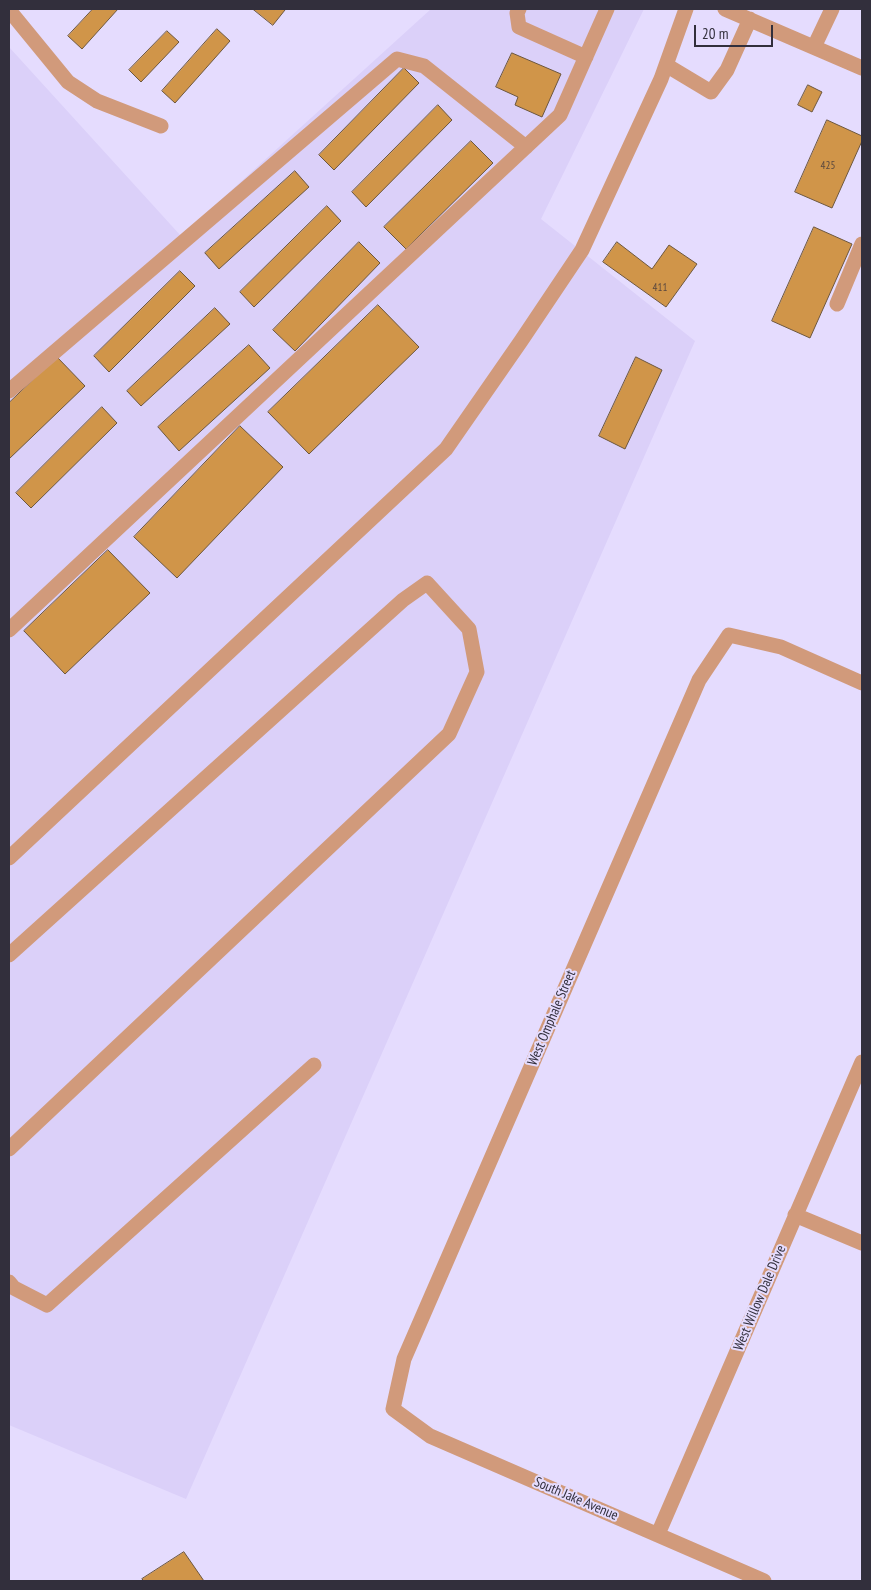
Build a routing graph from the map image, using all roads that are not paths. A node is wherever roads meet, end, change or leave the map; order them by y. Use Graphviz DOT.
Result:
graph roads {
  1 [pos="519,9"];
  2 [pos="607,9"];
  3 [pos="686,9"];
  4 [pos="725,9"];
  5 [pos="832,9"];
  6 [pos="9,10"];
  7 [pos="750,19"];
  8 [pos="814,47"];
  9 [pos="586,57"];
  10 [pos="666,65"];
  11 [pos="861,66"];
  12 [pos="161,126"];
  13 [pos="526,147"];
  14 [pos="862,244"];
  15 [pos="837,304"];
  16 [pos="9,391"];
  17 [pos="9,630"];
  18 [pos="862,683"];
  19 [pos="9,858"];
  20 [pos="9,955"];
  21 [pos="862,1062"];
  22 [pos="314,1065"];
  23 [pos="9,1148"];
  24 [pos="795,1215"];
  25 [pos="862,1243"];
  26 [pos="9,1282"];
  27 [pos="393,1409"];
  28 [pos="658,1534"];
  29 [pos="764,1581"];
  1 -- 9 [label="street"];
  2 -- 9 [label="street"];
  3 -- 10 [label="street"];
  4 -- 7 [label="street"];
  5 -- 8 [label="street"];
  6 -- 12 [label="street"];
  7 -- 8 [label="street"];
  7 -- 10 [label="street"];
  8 -- 11 [label="street"];
  9 -- 13 [label="street"];
  10 -- 19 [label="street"];
  13 -- 16 [label="street"];
  13 -- 17 [label="street"];
  14 -- 15 [label="street"];
  18 -- 27 [label="street, West Omphale Street"];
  20 -- 23 [label="street"];
  21 -- 24 [label="street, West Willow Dale Drive"];
  22 -- 26 [label="street"];
  24 -- 25 [label="street"];
  24 -- 28 [label="street, West Willow Dale Drive"];
  27 -- 28 [label="street, South Jake Avenue"];
  28 -- 29 [label="street, South Jake Avenue"];
}
